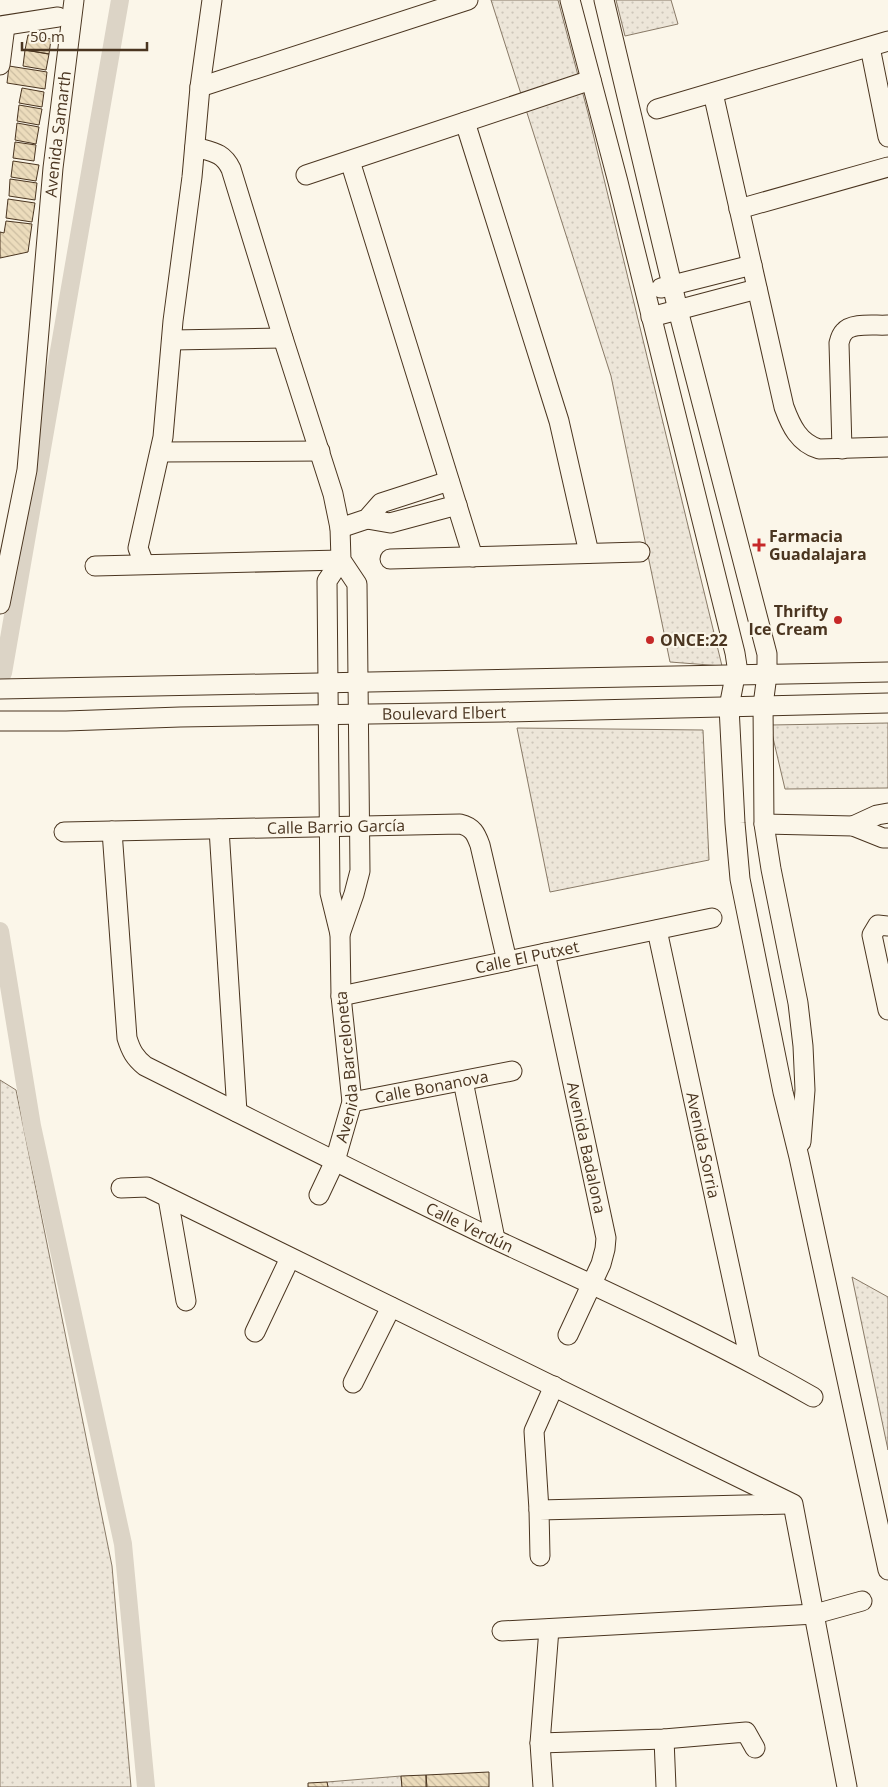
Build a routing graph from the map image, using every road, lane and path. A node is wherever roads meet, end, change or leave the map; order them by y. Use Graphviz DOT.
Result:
graph roads {
  1 [pos="74,0"];
  2 [pos="212,0"];
  3 [pos="468,0"];
  4 [pos="570,0"];
  5 [pos="604,0"];
  6 [pos="430,5"];
  7 [pos="58,17"];
  8 [pos="3,26"];
  9 [pos="888,41"];
  10 [pos="870,46"];
  11 [pos="0,65"];
  12 [pos="591,80"];
  13 [pos="200,86"];
  14 [pos="712,93"];
  15 [pos="657,109"];
  16 [pos="465,122"];
  17 [pos="888,137"];
  18 [pos="195,147"];
  19 [pos="350,161"];
  20 [pos="888,167"];
  21 [pos="306,175"];
  22 [pos="739,209"];
  23 [pos="752,265"];
  24 [pos="672,285"];
  25 [pos="757,289"];
  26 [pos="645,292"];
  27 [pos="678,310"];
  28 [pos="651,317"];
  29 [pos="888,325"];
  30 [pos="283,338"];
  31 [pos="172,340"];
  32 [pos="888,448"];
  33 [pos="842,449"];
  34 [pos="320,451"];
  35 [pos="160,452"];
  36 [pos="449,481"];
  37 [pos="457,504"];
  38 [pos="367,519"];
  39 [pos="340,528"];
  40 [pos="640,552"];
  41 [pos="588,553"];
  42 [pos="473,557"];
  43 [pos="390,559"];
  44 [pos="341,560"];
  45 [pos="144,564"];
  46 [pos="95,566"];
  47 [pos="0,604"];
  48 [pos="888,672"];
  49 [pos="736,675"];
  50 [pos="767,675"];
  51 [pos="328,682"];
  52 [pos="358,682"];
  53 [pos="0,689"];
  54 [pos="888,702"];
  55 [pos="763,705"];
  56 [pos="729,707"];
  57 [pos="358,713"];
  58 [pos="328,714"];
  59 [pos="0,721"];
  60 [pos="888,812"];
  61 [pos="764,824"];
  62 [pos="360,826"];
  63 [pos="853,826"];
  64 [pos="330,827"];
  65 [pos="219,829"];
  66 [pos="112,831"];
  67 [pos="64,832"];
  68 [pos="888,838"];
  69 [pos="712,918"];
  70 [pos="888,926"];
  71 [pos="657,930"];
  72 [pos="340,934"];
  73 [pos="545,953"];
  74 [pos="507,961"];
  75 [pos="341,996"];
  76 [pos="888,1010"];
  77 [pos="512,1071"];
  78 [pos="463,1081"];
  79 [pos="805,1090"];
  80 [pos="783,1092"];
  81 [pos="352,1102"];
  82 [pos="237,1112"];
  83 [pos="800,1157"];
  84 [pos="335,1161"];
  85 [pos="121,1188"];
  86 [pos="319,1195"];
  87 [pos="168,1198"];
  88 [pos="495,1239"];
  89 [pos="290,1258"];
  90 [pos="592,1283"];
  91 [pos="186,1301"];
  92 [pos="391,1308"];
  93 [pos="255,1332"];
  94 [pos="568,1335"];
  95 [pos="750,1361"];
  96 [pos="353,1382"];
  97 [pos="554,1386"];
  98 [pos="813,1397"];
  99 [pos="793,1504"];
  100 [pos="539,1510"];
  101 [pos="540,1556"];
  102 [pos="888,1570"];
  103 [pos="862,1601"];
  104 [pos="815,1614"];
  105 [pos="549,1629"];
  106 [pos="502,1631"];
  107 [pos="664,1739"];
  108 [pos="540,1743"];
  109 [pos="755,1748"];
  110 [pos="543,1787"];
  111 [pos="666,1787"];
  112 [pos="847,1787"];
  1 -- 47 [label="street, Avenida Samarth"];
  2 -- 13 [label="street"];
  3 -- 6 [label="street"];
  4 -- 12 [label="street"];
  5 -- 24 [label="street"];
  6 -- 13 [label="street"];
  7 -- 8 [label="street"];
  8 -- 11 [label="street"];
  9 -- 10 [label="street"];
  10 -- 14 [label="street"];
  10 -- 17 [label="street"];
  12 -- 16 [label="street"];
  12 -- 26 [label="street"];
  13 -- 18 [label="street"];
  14 -- 15 [label="street"];
  14 -- 22 [label="street"];
  16 -- 19 [label="street"];
  16 -- 41 [label="street"];
  18 -- 30 [label="street"];
  18 -- 31 [label="street"];
  19 -- 21 [label="street"];
  19 -- 36 [label="street"];
  20 -- 22 [label="street"];
  22 -- 23 [label="street"];
  23 -- 24 [label="street"];
  23 -- 25 [label="street"];
  24 -- 26 [label="street"];
  24 -- 27 [label="street"];
  25 -- 27 [label="street"];
  25 -- 33 [label="street"];
  26 -- 28 [label="street"];
  27 -- 28 [label="street"];
  27 -- 50 [label="street"];
  28 -- 49 [label="street"];
  29 -- 33 [label="street"];
  30 -- 31 [label="street"];
  30 -- 34 [label="street"];
  31 -- 35 [label="street"];
  32 -- 33 [label="street"];
  34 -- 35 [label="street"];
  34 -- 39 [label="street"];
  35 -- 45 [label="street"];
  36 -- 37 [label="street"];
  36 -- 38 [label="street"];
  37 -- 38 [label="street"];
  37 -- 42 [label="street"];
  38 -- 39 [label="street"];
  39 -- 44 [label="street"];
  40 -- 41 [label="street"];
  41 -- 42 [label="street"];
  42 -- 43 [label="street"];
  44 -- 45 [label="street"];
  44 -- 51 [label="street, Avenida Barceloneta"];
  44 -- 52 [label="street, Avenida Barceloneta"];
  45 -- 46 [label="street"];
  48 -- 50 [label="street, Boulevard Elbert"];
  49 -- 50 [label="street, Boulevard Elbert"];
  49 -- 52 [label="street, Boulevard Elbert"];
  49 -- 56 [label="street"];
  50 -- 55 [label="street"];
  51 -- 52 [label="street, Boulevard Elbert"];
  51 -- 53 [label="street, Boulevard Elbert"];
  51 -- 58 [label="street, Avenida Barceloneta"];
  52 -- 57 [label="street, Avenida Barceloneta"];
  54 -- 55 [label="street, Boulevard Elbert"];
  55 -- 56 [label="street, Boulevard Elbert"];
  55 -- 61 [label="street"];
  56 -- 57 [label="street, Boulevard Elbert"];
  56 -- 80 [label="street"];
  57 -- 58 [label="street, Boulevard Elbert"];
  57 -- 62 [label="street, Avenida Barceloneta"];
  58 -- 59 [label="street, Boulevard Elbert"];
  58 -- 64 [label="street, Avenida Barceloneta"];
  60 -- 63 [label="street"];
  61 -- 63 [label="street"];
  61 -- 79 [label="street"];
  62 -- 64 [label="street, Calle Barrio García"];
  62 -- 72 [label="street, Avenida Barceloneta"];
  62 -- 74 [label="street, Calle Barrio García"];
  63 -- 68 [label="street"];
  64 -- 65 [label="street, Calle Barrio García"];
  64 -- 72 [label="street, Avenida Barceloneta"];
  65 -- 66 [label="street, Calle Barrio García"];
  65 -- 82 [label="street"];
  66 -- 67 [label="street, Calle Barrio García"];
  66 -- 82 [label="street, Calle Verdún"];
  69 -- 71 [label="street, Calle El Putxet"];
  70 -- 76 [label="street"];
  71 -- 73 [label="street, Calle El Putxet"];
  71 -- 95 [label="street, Avenida Sorria"];
  72 -- 75 [label="street, Avenida Barceloneta"];
  73 -- 74 [label="street, Calle El Putxet"];
  73 -- 90 [label="street, Avenida Badalona"];
  74 -- 75 [label="street, Calle El Putxet"];
  75 -- 81 [label="street, Avenida Barceloneta"];
  77 -- 78 [label="street, Calle Bonanova"];
  78 -- 81 [label="street, Calle Bonanova"];
  78 -- 88 [label="street"];
  79 -- 80 [label="street"];
  79 -- 83 [label="street"];
  80 -- 83 [label="street"];
  81 -- 84 [label="street, Avenida Barceloneta"];
  82 -- 84 [label="street, Calle Verdún"];
  83 -- 102 [label="street"];
  84 -- 86 [label="street, Avenida Barceloneta"];
  84 -- 88 [label="street, Calle Verdún"];
  85 -- 87 [label="street"];
  87 -- 89 [label="street"];
  87 -- 91 [label="street"];
  88 -- 90 [label="street, Calle Verdún"];
  89 -- 92 [label="street"];
  89 -- 93 [label="street"];
  90 -- 94 [label="street, Avenida Badalona"];
  90 -- 95 [label="street, Calle Verdún"];
  92 -- 96 [label="street"];
  92 -- 97 [label="street"];
  95 -- 98 [label="street, Calle Verdún"];
  97 -- 99 [label="street"];
  97 -- 100 [label="street"];
  99 -- 100 [label="street"];
  99 -- 104 [label="street"];
  100 -- 101 [label="street"];
  103 -- 104 [label="street"];
  104 -- 105 [label="street"];
  104 -- 112 [label="street"];
  105 -- 106 [label="street"];
  105 -- 108 [label="street"];
  107 -- 108 [label="street"];
  107 -- 109 [label="street"];
  107 -- 111 [label="street"];
  108 -- 110 [label="street"];
}
